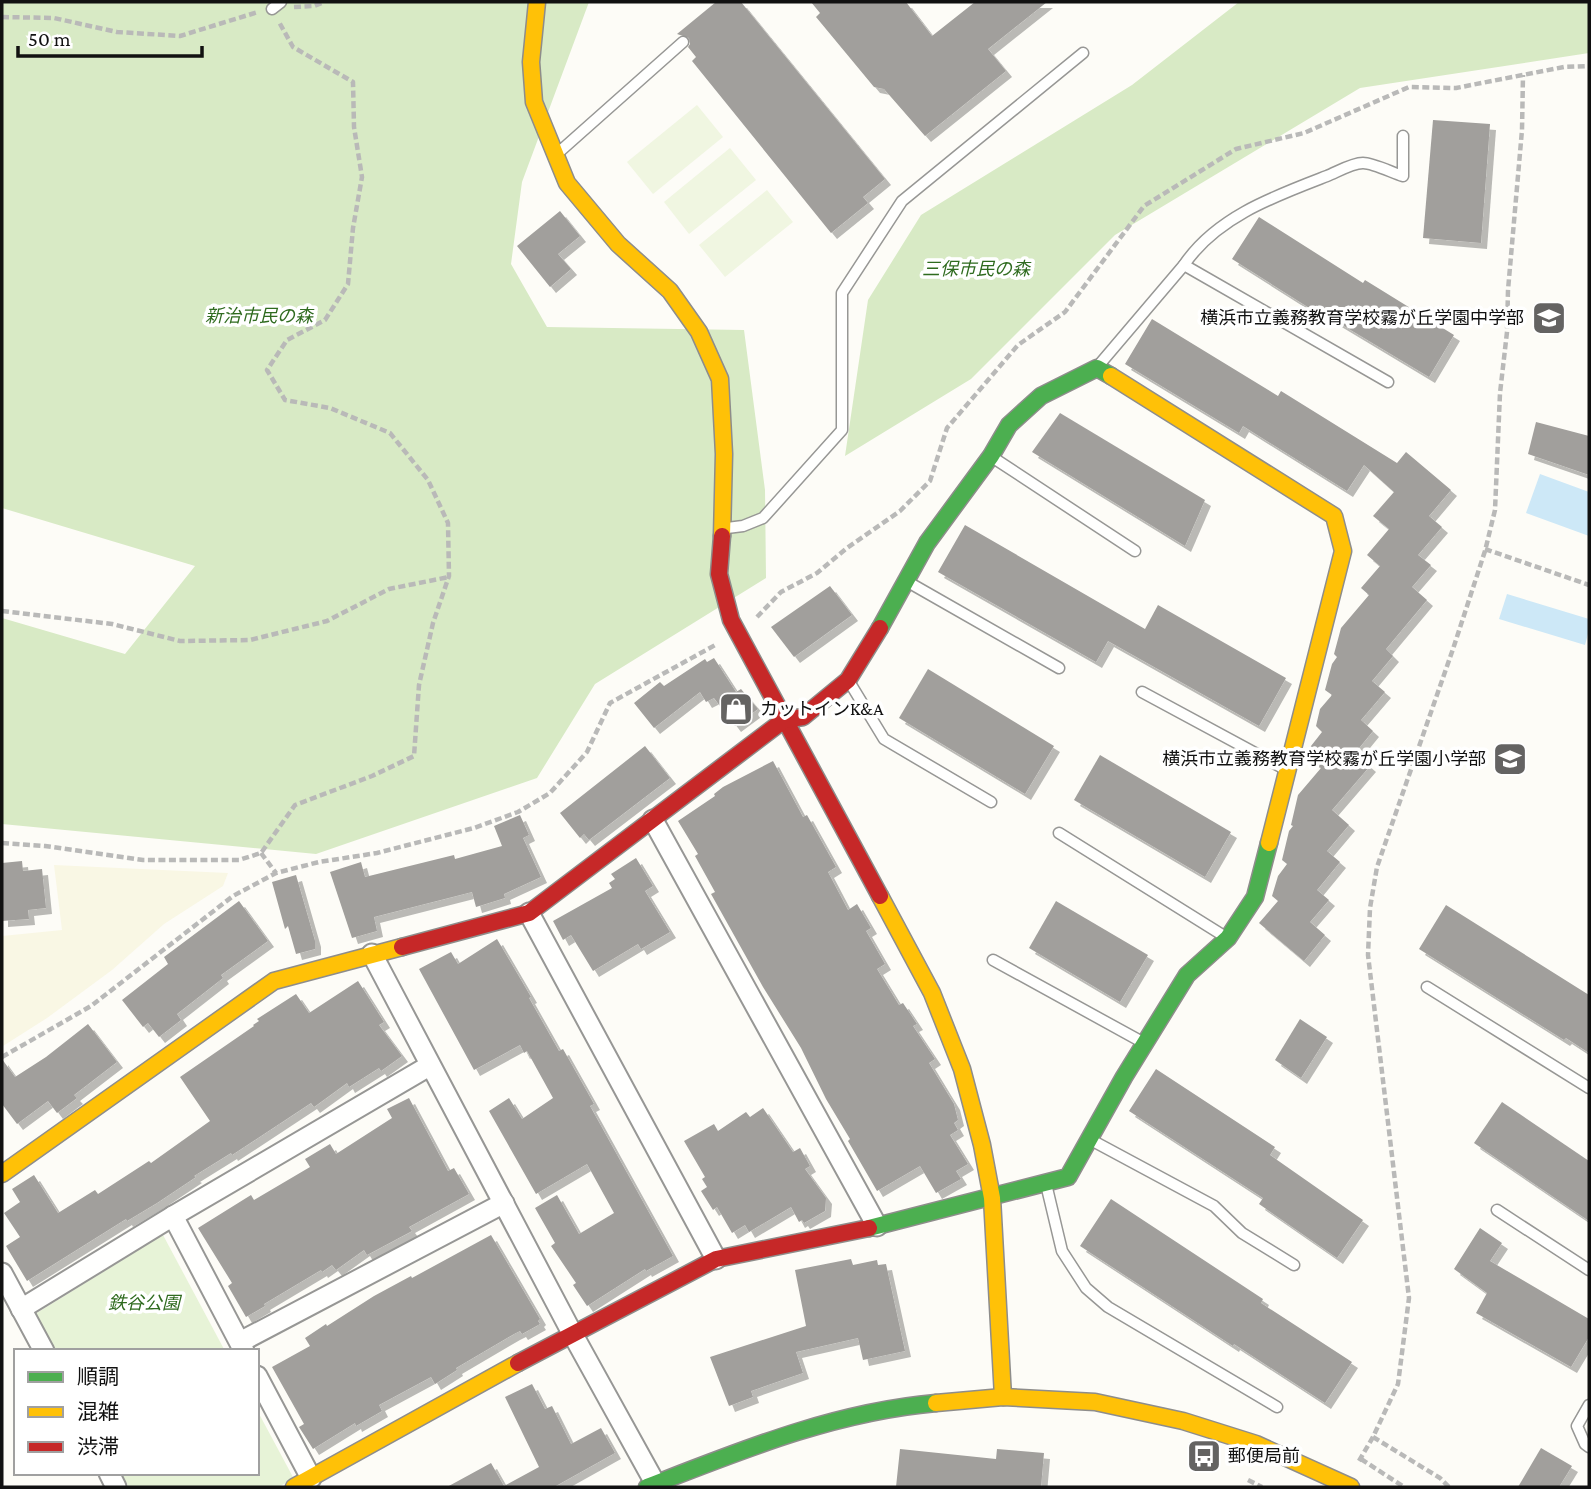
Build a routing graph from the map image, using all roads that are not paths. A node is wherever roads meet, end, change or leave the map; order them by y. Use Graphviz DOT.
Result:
graph roads {
  1 [pos="281,2"];
  2 [pos="537,2"];
  3 [pos="272,9"];
  4 [pos="683,41"];
  5 [pos="1083,53"];
  6 [pos="1403,136"];
  7 [pos="554,156"];
  8 [pos="1184,265"];
  9 [pos="1097,368"];
  10 [pos="1388,382"];
  11 [pos="991,456"];
  12 [pos="723,528"];
  13 [pos="1135,551"];
  14 [pos="907,582"];
  15 [pos="1059,668"];
  16 [pos="848,680"];
  17 [pos="1142,692"];
  18 [pos="784,720"];
  19 [pos="1286,769"];
  20 [pos="991,802"];
  21 [pos="653,820"];
  22 [pos="1059,832"];
  23 [pos="528,914"];
  24 [pos="1228,938"];
  25 [pos="372,954"];
  26 [pos="993,960"];
  27 [pos="1427,987"];
  28 [pos="1144,1044"];
  29 [pos="429,1066"];
  30 [pos="1589,1088"];
  31 [pos="1089,1139"];
  32 [pos="2,1174"];
  33 [pos="1046,1183"];
  34 [pos="992,1198"];
  35 [pos="504,1203"];
  36 [pos="1497,1210"];
  37 [pos="173,1216"];
  38 [pos="877,1226"];
  39 [pos="716,1259"];
  40 [pos="1294,1265"];
  41 [pos="1589,1270"];
  42 [pos="2,1273"];
  43 [pos="21,1309"];
  44 [pos="572,1333"];
  45 [pos="242,1346"];
  46 [pos="43,1349"];
  47 [pos="259,1381"];
  48 [pos="1003,1397"];
  49 [pos="1589,1405"];
  50 [pos="1277,1407"];
  51 [pos="1589,1447"];
  52 [pos="302,1483"];
  53 [pos="653,1486"];
  54 [pos="1351,1487"];
  1 -- 3 [label="lane"];
  2 -- 7 [label="street"];
  4 -- 7 [label="lane"];
  5 -- 12 [label="lane"];
  6 -- 8 [label="lane"];
  7 -- 12 [label="street"];
  8 -- 9 [label="lane"];
  8 -- 10 [label="lane"];
  9 -- 11 [label="street"];
  9 -- 19 [label="street"];
  11 -- 13 [label="lane"];
  11 -- 14 [label="street"];
  12 -- 18 [label="street"];
  14 -- 15 [label="lane"];
  14 -- 16 [label="street"];
  16 -- 18 [label="street"];
  16 -- 20 [label="lane"];
  17 -- 19 [label="lane"];
  18 -- 21 [label="street"];
  18 -- 34 [label="street"];
  19 -- 24 [label="street"];
  21 -- 23 [label="street"];
  21 -- 38 [label="street"];
  22 -- 24 [label="lane"];
  23 -- 25 [label="street"];
  23 -- 39 [label="street"];
  24 -- 28 [label="street"];
  25 -- 29 [label="street"];
  25 -- 32 [label="street"];
  26 -- 28 [label="lane"];
  27 -- 30 [label="lane"];
  28 -- 31 [label="street"];
  29 -- 35 [label="street"];
  29 -- 37 [label="street"];
  31 -- 33 [label="street"];
  31 -- 40 [label="lane"];
  33 -- 34 [label="street"];
  33 -- 50 [label="lane"];
  34 -- 38 [label="street"];
  34 -- 48 [label="street"];
  35 -- 44 [label="street"];
  35 -- 45 [label="street"];
  36 -- 41 [label="lane"];
  37 -- 43 [label="street"];
  37 -- 45 [label="street"];
  38 -- 39 [label="street"];
  39 -- 44 [label="street"];
  42 -- 43 [label="street"];
  43 -- 46 [label="street"];
  44 -- 52 [label="street"];
  44 -- 53 [label="street"];
  47 -- 52 [label="street"];
  48 -- 53 [label="street"];
  48 -- 54 [label="street"];
  49 -- 51 [label="lane"];
}
